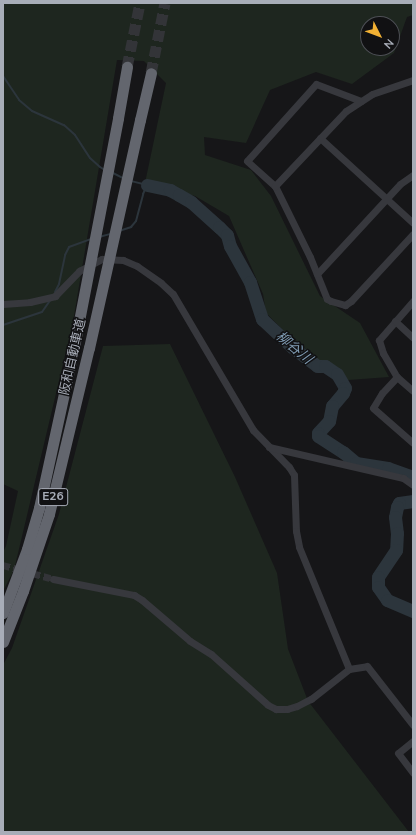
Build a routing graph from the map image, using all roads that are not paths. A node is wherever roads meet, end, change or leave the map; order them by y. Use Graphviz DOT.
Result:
graph roads {
  1 [pos="127,67"];
  2 [pos="151,73"];
  3 [pos="413,80"];
  4 [pos="361,101"];
  5 [pos="320,138"];
  6 [pos="413,175"];
  7 [pos="275,186"];
  8 [pos="386,198"];
  9 [pos="413,223"];
  10 [pos="413,234"];
  11 [pos="317,274"];
  12 [pos="413,301"];
  13 [pos="3,304"];
  14 [pos="395,321"];
  15 [pos="413,338"];
  16 [pos="397,377"];
  17 [pos="413,391"];
  18 [pos="413,443"];
  19 [pos="269,447"];
  20 [pos="413,485"];
  21 [pos="53,579"];
  22 [pos="3,613"];
  23 [pos="3,642"];
  24 [pos="349,669"];
  25 [pos="413,725"];
  26 [pos="413,741"];
  27 [pos="413,773"];
  1 -- 22 [label="highway, 阪和自動車道 / E26, bridge"];
  2 -- 23 [label="highway, 阪和自動車道 / E26, bridge"];
  3 -- 4 [label="street"];
  4 -- 5 [label="street"];
  4 -- 7 [label="street"];
  5 -- 7 [label="street"];
  5 -- 8 [label="street"];
  6 -- 8 [label="street"];
  7 -- 11 [label="street"];
  8 -- 9 [label="street"];
  8 -- 11 [label="street"];
  10 -- 11 [label="street"];
  12 -- 14 [label="street"];
  13 -- 19 [label="street"];
  14 -- 15 [label="street"];
  14 -- 16 [label="street"];
  16 -- 17 [label="street"];
  16 -- 18 [label="street"];
  19 -- 20 [label="street"];
  19 -- 24 [label="street"];
  21 -- 24 [label="street"];
  24 -- 25 [label="street"];
  26 -- 27 [label="street"];
}
